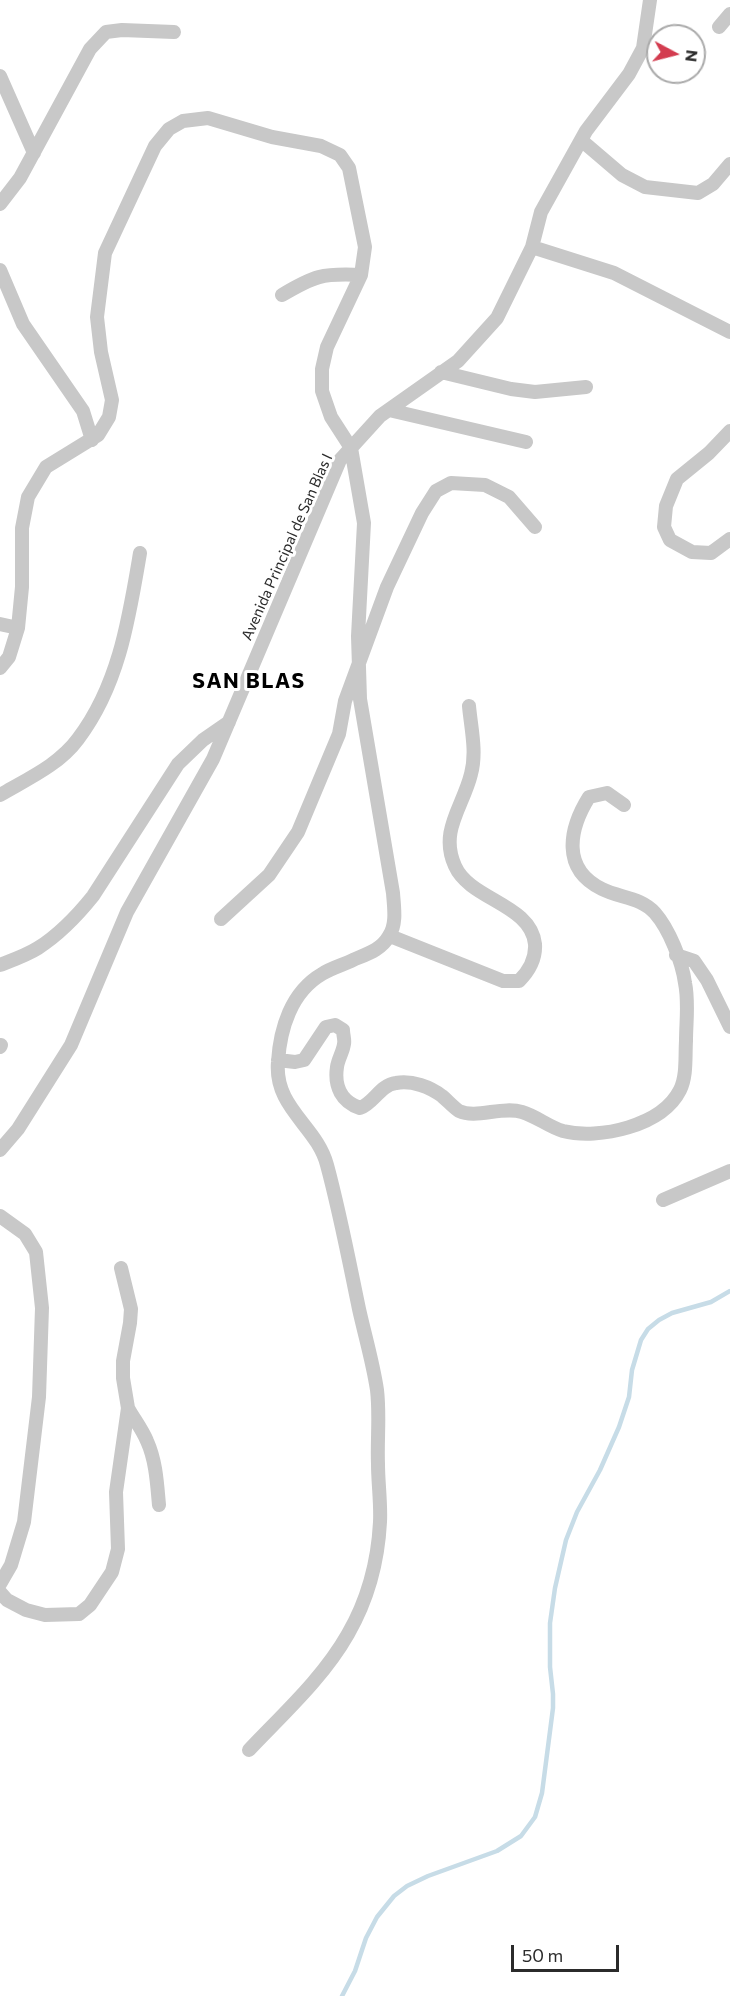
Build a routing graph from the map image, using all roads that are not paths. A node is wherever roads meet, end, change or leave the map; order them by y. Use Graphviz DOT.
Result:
graph roads {
  1 [pos="650,0"];
  2 [pos="730,14"];
  3 [pos="719,27"];
  4 [pos="174,32"];
  5 [pos="0,76"];
  6 [pos="581,140"];
  7 [pos="34,153"];
  8 [pos="730,164"];
  9 [pos="0,204"];
  10 [pos="532,247"];
  11 [pos="0,270"];
  12 [pos="361,275"];
  13 [pos="282,295"];
  14 [pos="730,332"];
  15 [pos="441,372"];
  16 [pos="586,387"];
  17 [pos="389,410"];
  18 [pos="730,431"];
  19 [pos="92,440"];
  20 [pos="526,442"];
  21 [pos="351,448"];
  22 [pos="535,526"];
  23 [pos="730,539"];
  24 [pos="140,554"];
  25 [pos="0,624"];
  26 [pos="18,628"];
  27 [pos="359,666"];
  28 [pos="0,668"];
  29 [pos="469,706"];
  30 [pos="229,722"];
  31 [pos="0,795"];
  32 [pos="624,805"];
  33 [pos="221,919"];
  34 [pos="390,936"];
  35 [pos="676,955"];
  36 [pos="0,965"];
  37 [pos="730,1027"];
  38 [pos="278,1060"];
  39 [pos="0,1150"];
  40 [pos="730,1172"];
  41 [pos="663,1200"];
  42 [pos="0,1216"];
  43 [pos="121,1268"];
  44 [pos="128,1408"];
  45 [pos="159,1505"];
  46 [pos="0,1584"];
  47 [pos="0,1592"];
  48 [pos="249,1750"];
  1 -- 6 [label="street, Avenida Principal de San Blas I"];
  2 -- 3 [label="street"];
  4 -- 7 [label="street"];
  5 -- 7 [label="street"];
  6 -- 8 [label="street"];
  6 -- 10 [label="street, Avenida Principal de San Blas I"];
  7 -- 9 [label="street"];
  10 -- 14 [label="street"];
  10 -- 15 [label="street, Avenida Principal de San Blas I"];
  11 -- 19 [label="street"];
  12 -- 13 [label="street"];
  12 -- 19 [label="street"];
  12 -- 21 [label="street"];
  15 -- 16 [label="street"];
  15 -- 17 [label="street, Avenida Principal de San Blas I"];
  17 -- 20 [label="street"];
  17 -- 21 [label="street, Avenida Principal de San Blas I"];
  18 -- 23 [label="street"];
  19 -- 26 [label="street"];
  21 -- 27 [label="street"];
  21 -- 30 [label="street, Avenida Principal de San Blas I"];
  22 -- 27 [label="street"];
  24 -- 31 [label="street"];
  25 -- 26 [label="street"];
  26 -- 28 [label="street"];
  27 -- 33 [label="street"];
  27 -- 34 [label="street"];
  29 -- 34 [label="street"];
  30 -- 36 [label="street"];
  30 -- 39 [label="street, Avenida Principal de San Blas I"];
  32 -- 35 [label="street"];
  34 -- 38 [label="street"];
  35 -- 37 [label="street"];
  35 -- 38 [label="street"];
  38 -- 48 [label="street"];
  40 -- 41 [label="street"];
  42 -- 46 [label="street"];
  43 -- 44 [label="street"];
  44 -- 45 [label="street"];
  44 -- 47 [label="street"];
}
